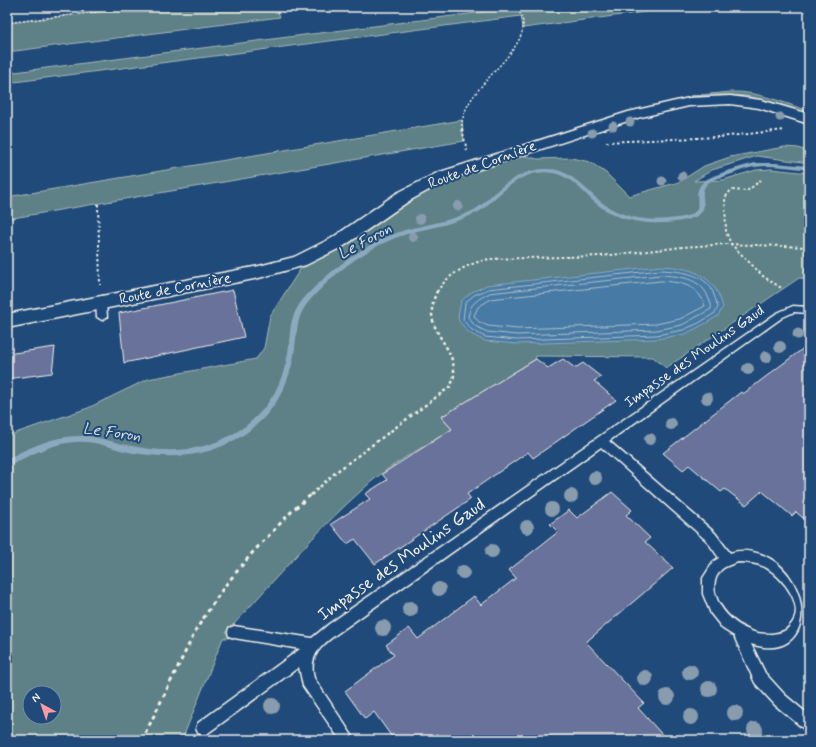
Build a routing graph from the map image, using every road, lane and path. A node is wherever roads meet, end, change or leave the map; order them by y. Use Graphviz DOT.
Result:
graph roads {
  1 [pos="136,7"];
  2 [pos="514,7"];
  3 [pos="7,23"];
  4 [pos="809,119"];
  5 [pos="786,130"];
  6 [pos="604,143"];
  7 [pos="472,165"];
  8 [pos="761,180"];
  9 [pos="98,204"];
  10 [pos="732,244"];
  11 [pos="809,247"];
  12 [pos="783,289"];
  13 [pos="102,310"];
  14 [pos="809,310"];
  15 [pos="7,322"];
  16 [pos="601,441"];
  17 [pos="727,559"];
  18 [pos="234,632"];
  19 [pos="739,633"];
  20 [pos="311,648"];
  21 [pos="809,724"];
  22 [pos="203,728"];
  23 [pos="142,740"];
  24 [pos="348,740"];
  1 -- 3 [label="path"];
  2 -- 7 [label="path"];
  4 -- 7 [label="street, Route de Cornière"];
  5 -- 6 [label="path"];
  7 -- 13 [label="street, Route de Cornière"];
  8 -- 10 [label="path"];
  9 -- 13 [label="path"];
  10 -- 11 [label="path"];
  10 -- 12 [label="path"];
  10 -- 23 [label="path"];
  13 -- 15 [label="street, Route de Cornière"];
  14 -- 16 [label="lane, Impasse des Moulins Gaud"];
  16 -- 17 [label="lane"];
  16 -- 20 [label="lane, Impasse des Moulins Gaud"];
  17 -- 19 [label="lane"];
  17 -- 19 [label="lane"];
  18 -- 20 [label="lane"];
  19 -- 21 [label="lane"];
  20 -- 22 [label="lane, Impasse des Moulins Gaud"];
  20 -- 24 [label="lane"];
}
